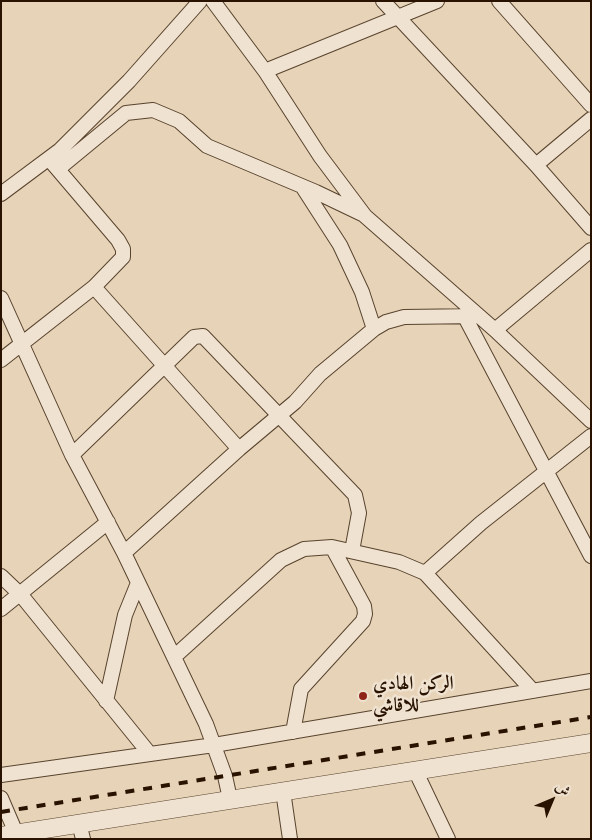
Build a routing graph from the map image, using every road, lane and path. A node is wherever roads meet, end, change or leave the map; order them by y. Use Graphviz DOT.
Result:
graph roads {
  1 [pos="200,1"];
  2 [pos="212,1"];
  3 [pos="383,1"];
  4 [pos="437,1"];
  5 [pos="498,1"];
  6 [pos="400,18"];
  7 [pos="265,71"];
  8 [pos="591,104"];
  9 [pos="591,118"];
  10 [pos="54,164"];
  11 [pos="536,165"];
  12 [pos="302,186"];
  13 [pos="1,194"];
  14 [pos="365,216"];
  15 [pos="591,228"];
  16 [pos="591,250"];
  17 [pos="94,287"];
  18 [pos="1,298"];
  19 [pos="465,316"];
  20 [pos="480,316"];
  21 [pos="374,329"];
  22 [pos="495,330"];
  23 [pos="22,344"];
  24 [pos="1,360"];
  25 [pos="164,366"];
  26 [pos="278,415"];
  27 [pos="591,421"];
  28 [pos="591,436"];
  29 [pos="239,449"];
  30 [pos="72,455"];
  31 [pos="546,473"];
  32 [pos="108,522"];
  33 [pos="332,547"];
  34 [pos="352,551"];
  35 [pos="124,553"];
  36 [pos="591,556"];
  37 [pos="425,573"];
  38 [pos="1,576"];
  39 [pos="138,583"];
  40 [pos="21,595"];
  41 [pos="1,609"];
  42 [pos="174,657"];
  43 [pos="591,681"];
  44 [pos="533,691"];
  45 [pos="106,701"];
  46 [pos="293,732"];
  47 [pos="591,743"];
  48 [pos="214,746"];
  49 [pos="148,753"];
  50 [pos="415,770"];
  51 [pos="1,775"];
  52 [pos="283,791"];
  53 [pos="230,799"];
  54 [pos="2,802"];
  55 [pos="81,831"];
  56 [pos="8,834"];
  57 [pos="290,839"];
  58 [pos="448,839"];
  1 -- 10 [label="street"];
  2 -- 7 [label="street"];
  3 -- 6 [label="street"];
  4 -- 6 [label="street"];
  5 -- 8 [label="street"];
  6 -- 7 [label="street"];
  6 -- 11 [label="street"];
  7 -- 14 [label="street"];
  9 -- 11 [label="street"];
  10 -- 12 [label="street"];
  10 -- 13 [label="street"];
  10 -- 17 [label="street"];
  11 -- 15 [label="street"];
  12 -- 14 [label="street"];
  12 -- 21 [label="street"];
  14 -- 20 [label="street"];
  16 -- 22 [label="street"];
  17 -- 23 [label="street"];
  17 -- 25 [label="street"];
  18 -- 23 [label="street"];
  19 -- 20 [label="street"];
  19 -- 21 [label="street"];
  19 -- 31 [label="street"];
  20 -- 22 [label="street"];
  21 -- 26 [label="street"];
  22 -- 27 [label="street"];
  23 -- 24 [label="street"];
  23 -- 30 [label="street"];
  25 -- 26 [label="street"];
  25 -- 29 [label="street"];
  25 -- 30 [label="street"];
  26 -- 29 [label="street"];
  26 -- 34 [label="street"];
  28 -- 31 [label="street"];
  29 -- 35 [label="street"];
  30 -- 32 [label="street"];
  31 -- 36 [label="street"];
  31 -- 37 [label="street"];
  32 -- 35 [label="street"];
  32 -- 40 [label="street"];
  33 -- 34 [label="street"];
  33 -- 42 [label="street"];
  33 -- 46 [label="street"];
  34 -- 37 [label="street"];
  35 -- 39 [label="street"];
  37 -- 44 [label="street"];
  38 -- 40 [label="street"];
  39 -- 42 [label="street"];
  39 -- 45 [label="street"];
  40 -- 41 [label="street"];
  40 -- 45 [label="street"];
  42 -- 48 [label="street"];
  43 -- 44 [label="street"];
  44 -- 46 [label="street"];
  45 -- 49 [label="street"];
  46 -- 48 [label="street"];
  47 -- 50 [label="street"];
  48 -- 49 [label="street"];
  48 -- 53 [label="street"];
  49 -- 51 [label="street"];
  50 -- 52 [label="street"];
  50 -- 58 [label="street"];
  52 -- 53 [label="street"];
  52 -- 57 [label="street"];
  53 -- 55 [label="street"];
  54 -- 56 [label="street"];
  55 -- 56 [label="street"];
}
